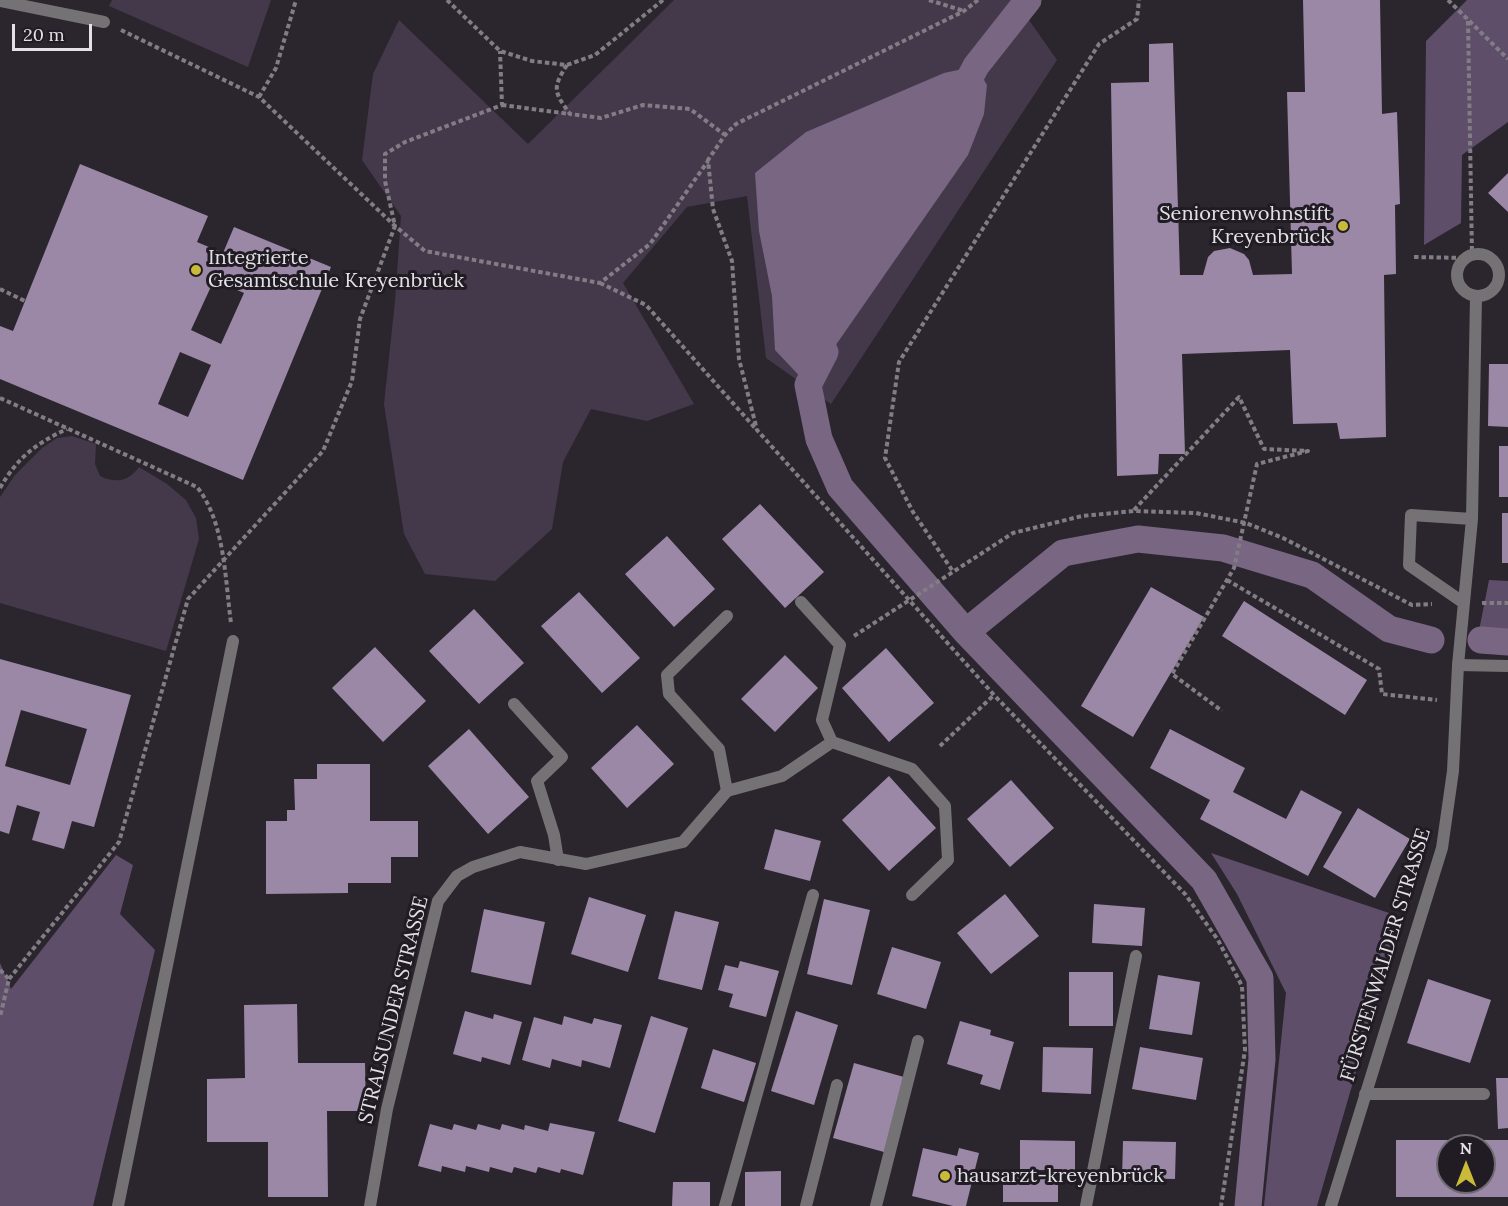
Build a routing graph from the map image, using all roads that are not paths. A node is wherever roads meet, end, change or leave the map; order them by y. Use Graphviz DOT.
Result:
graph roads {
  1 [pos="0,1"];
  2 [pos="104,22"];
  3 [pos="1476,296"];
  4 [pos="1472,519"];
  5 [pos="801,602"];
  6 [pos="1464,603"];
  7 [pos="727,616"];
  8 [pos="233,641"];
  9 [pos="1458,665"];
  10 [pos="1508,666"];
  11 [pos="514,704"];
  12 [pos="832,742"];
  13 [pos="727,791"];
  14 [pos="558,860"];
  15 [pos="813,895"];
  16 [pos="912,895"];
  17 [pos="1136,956"];
  18 [pos="918,1041"];
  19 [pos="837,1085"];
  20 [pos="1365,1094"];
  21 [pos="1485,1094"];
  22 [pos="118,1206"];
  23 [pos="370,1206"];
  24 [pos="725,1206"];
  25 [pos="806,1206"];
  26 [pos="876,1206"];
  27 [pos="1086,1206"];
  28 [pos="1331,1206"];
  1 -- 2 [label="street"];
  3 -- 3 [label="street"];
  3 -- 4 [label="street, FÜRSTENWALDER STRASSE"];
  4 -- 6 [label="street, FÜRSTENWALDER STRASSE"];
  4 -- 6 [label="street"];
  5 -- 12 [label="street"];
  6 -- 9 [label="street, FÜRSTENWALDER STRASSE"];
  7 -- 13 [label="street"];
  8 -- 22 [label="street"];
  9 -- 10 [label="street"];
  9 -- 20 [label="street, FÜRSTENWALDER STRASSE"];
  11 -- 14 [label="street"];
  12 -- 13 [label="street"];
  12 -- 16 [label="street"];
  13 -- 14 [label="street, STRALSUNDER STRASSE"];
  14 -- 23 [label="street, STRALSUNDER STRASSE"];
  15 -- 24 [label="street"];
  17 -- 27 [label="street"];
  18 -- 26 [label="street"];
  19 -- 25 [label="street"];
  20 -- 21 [label="street"];
  20 -- 28 [label="street, FÜRSTENWALDER STRASSE"];
}
